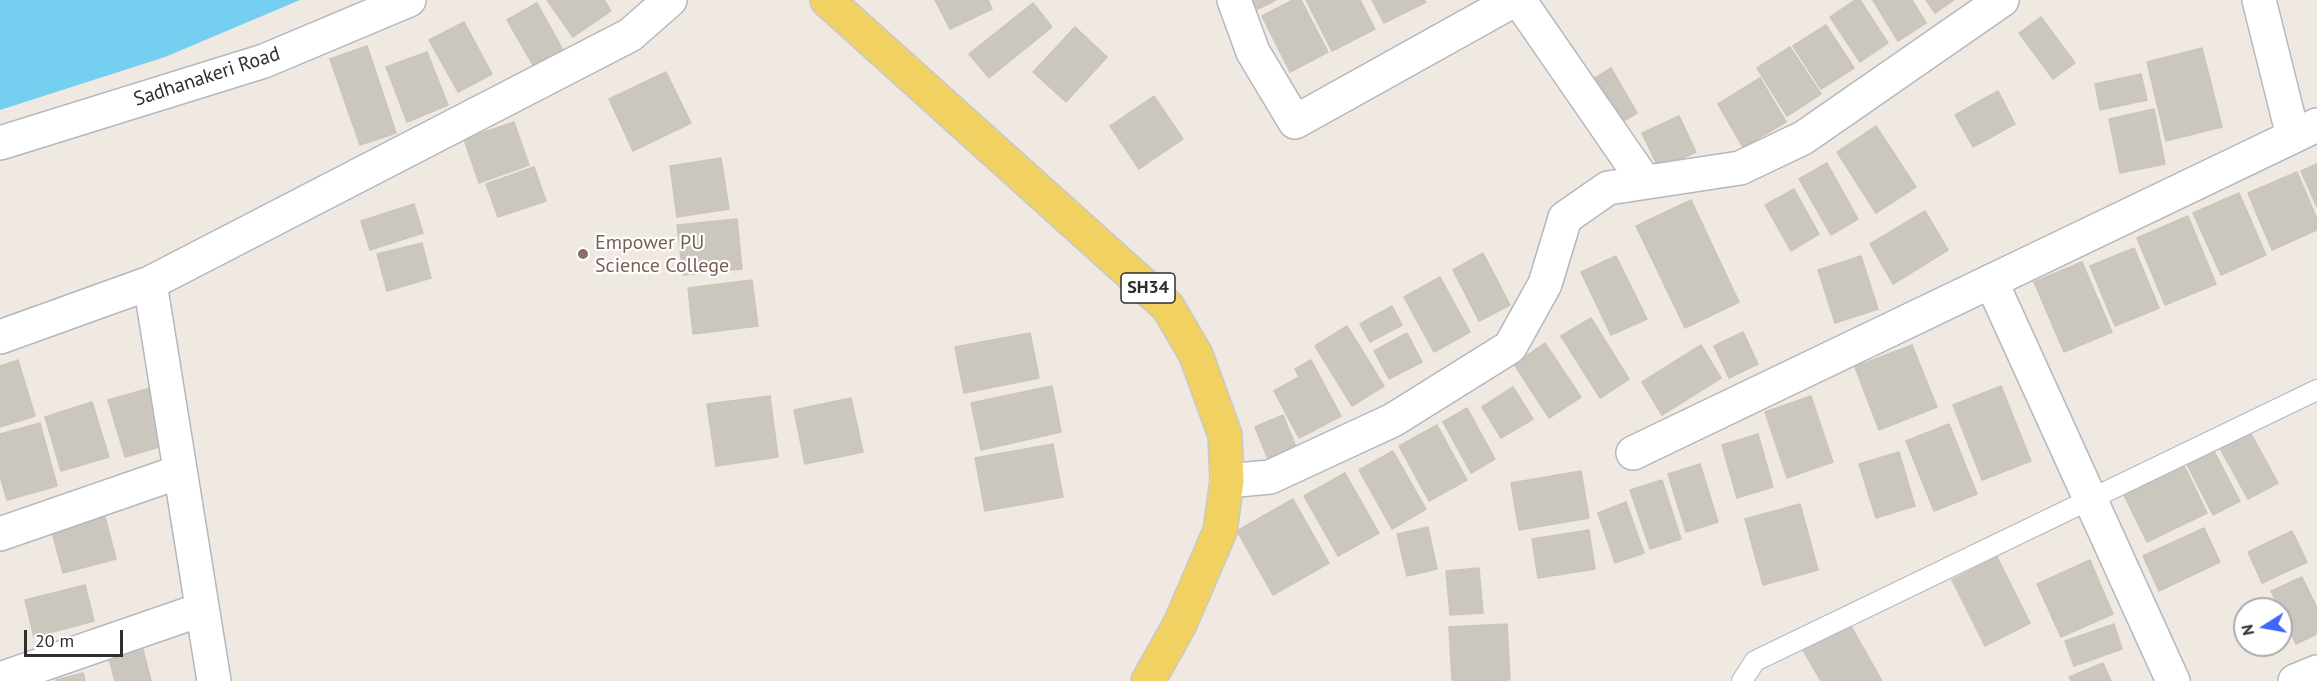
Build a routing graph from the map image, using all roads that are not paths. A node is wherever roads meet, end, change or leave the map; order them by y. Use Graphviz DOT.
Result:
graph roads {
  1 [pos="410,0"];
  2 [pos="670,0"];
  3 [pos="827,0"];
  4 [pos="1234,0"];
  5 [pos="1517,0"];
  6 [pos="2002,0"];
  7 [pos="2259,0"];
  8 [pos="2305,131"];
  9 [pos="0,143"];
  10 [pos="1644,181"];
  11 [pos="1992,281"];
  12 [pos="150,283"];
  13 [pos="0,337"];
  14 [pos="2317,390"];
  15 [pos="1633,453"];
  16 [pos="178,472"];
  17 [pos="1227,481"];
  18 [pos="2091,499"];
  19 [pos="0,534"];
  20 [pos="200,610"];
  21 [pos="2317,672"];
  22 [pos="0,679"];
  23 [pos="214,681"];
  24 [pos="1148,681"];
  25 [pos="1742,681"];
  26 [pos="2173,681"];
  27 [pos="2295,681"];
  1 -- 9 [label="street, Sadhanakeri Road"];
  2 -- 12 [label="street"];
  3 -- 17 [label="main road, SH34"];
  4 -- 5 [label="street"];
  5 -- 10 [label="street"];
  6 -- 10 [label="street"];
  7 -- 8 [label="street"];
  8 -- 11 [label="street"];
  10 -- 17 [label="street"];
  11 -- 15 [label="street"];
  11 -- 18 [label="street"];
  12 -- 13 [label="street"];
  12 -- 16 [label="street"];
  14 -- 18 [label="lane"];
  16 -- 19 [label="street"];
  16 -- 20 [label="street"];
  17 -- 24 [label="main road, SH34"];
  18 -- 25 [label="lane"];
  18 -- 26 [label="street"];
  20 -- 22 [label="street"];
  20 -- 23 [label="street"];
  21 -- 27 [label="street"];
}
